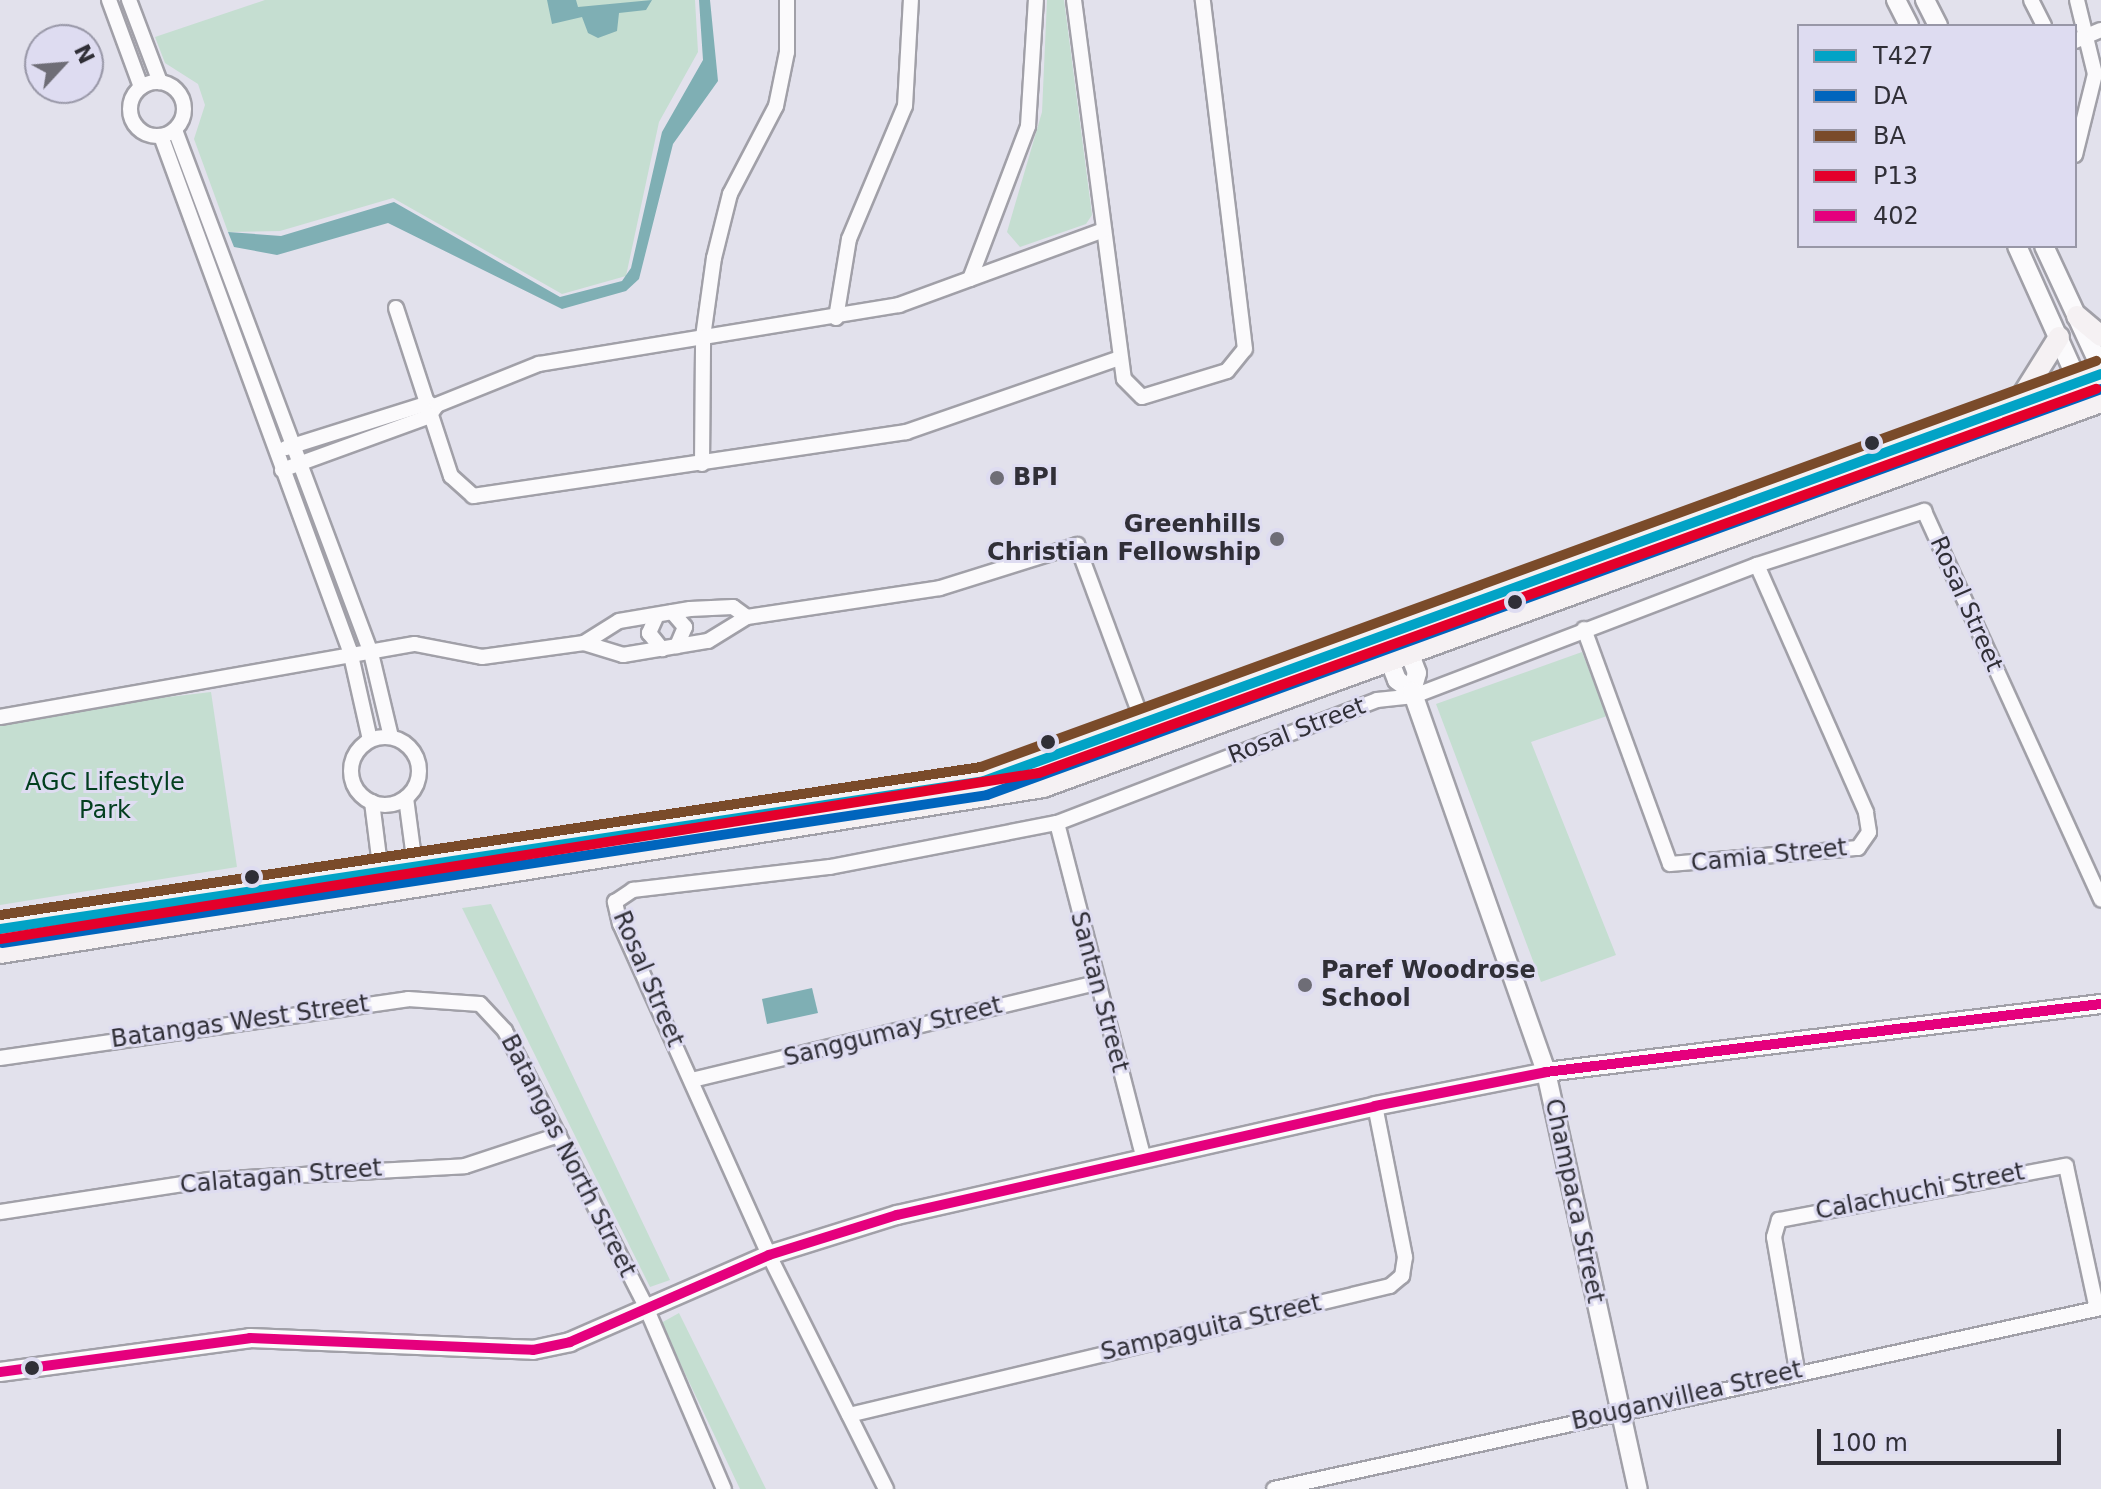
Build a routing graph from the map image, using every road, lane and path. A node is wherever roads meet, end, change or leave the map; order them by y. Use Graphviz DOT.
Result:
graph roads {
  1 [pos="109,0"];
  2 [pos="129,0"];
  3 [pos="787,0"];
  4 [pos="911,0"];
  5 [pos="1036,0"];
  6 [pos="1074,0"];
  7 [pos="1203,0"];
  8 [pos="1896,0"];
  9 [pos="1925,0"];
  10 [pos="2031,0"];
  11 [pos="2077,0"];
  12 [pos="1908,24"];
  13 [pos="1937,24"];
  14 [pos="2043,24"];
  15 [pos="2096,32"];
  16 [pos="2077,40"];
  17 [pos="160,82"];
  18 [pos="141,87"];
  19 [pos="168,133"];
  20 [pos="2077,149"];
  21 [pos="1104,230"];
  22 [pos="2018,248"];
  23 [pos="2045,248"];
  24 [pos="970,279"];
  25 [pos="396,308"];
  26 [pos="2077,316"];
  27 [pos="836,318"];
  28 [pos="2101,336"];
  29 [pos="703,337"];
  30 [pos="2059,337"];
  31 [pos="1120,358"];
  32 [pos="2101,368"];
  33 [pos="2101,374"];
  34 [pos="2080,382"];
  35 [pos="421,401"];
  36 [pos="2095,404"];
  37 [pos="2013,408"];
  38 [pos="432,411"];
  39 [pos="292,445"];
  40 [pos="275,451"];
  41 [pos="299,464"];
  42 [pos="702,464"];
  43 [pos="282,470"];
  44 [pos="1757,565"];
  45 [pos="672,612"];
  46 [pos="657,615"];
  47 [pos="747,617"];
  48 [pos="1584,629"];
  49 [pos="1390,633"];
  50 [pos="584,643"];
  51 [pos="670,647"];
  52 [pos="371,653"];
  53 [pos="352,658"];
  54 [pos="1406,676"];
  55 [pos="0,717"];
  56 [pos="1144,725"];
  57 [pos="391,737"];
  58 [pos="370,740"];
  59 [pos="406,798"];
  60 [pos="372,802"];
  61 [pos="1057,823"];
  62 [pos="416,868"];
  63 [pos="381,873"];
  64 [pos="418,889"];
  65 [pos="383,894"];
  66 [pos="2101,900"];
  67 [pos="0,929"];
  68 [pos="0,953"];
  69 [pos="1095,983"];
  70 [pos="480,1004"];
  71 [pos="2101,1004"];
  72 [pos="0,1058"];
  73 [pos="1546,1072"];
  74 [pos="692,1080"];
  75 [pos="1375,1106"];
  76 [pos="559,1135"];
  77 [pos="1144,1160"];
  78 [pos="0,1212"];
  79 [pos="769,1255"];
  80 [pos="645,1305"];
  81 [pos="2099,1308"];
  82 [pos="1797,1370"];
  83 [pos="0,1372"];
  84 [pos="1620,1413"];
  85 [pos="849,1415"];
  86 [pos="718,1487"];
  87 [pos="886,1489"];
  88 [pos="1274,1489"];
  89 [pos="1638,1489"];
  1 -- 18 [label="street"];
  2 -- 17 [label="street"];
  3 -- 29 [label="street"];
  4 -- 27 [label="street"];
  5 -- 24 [label="street"];
  6 -- 21 [label="street"];
  7 -- 31 [label="street"];
  8 -- 12 [label="street"];
  9 -- 13 [label="street"];
  10 -- 14 [label="street"];
  11 -- 15 [label="street"];
  15 -- 16 [label="street"];
  15 -- 20 [label="street"];
  17 -- 18 [label="street"];
  17 -- 19 [label="street"];
  18 -- 19 [label="street"];
  19 -- 39 [label="street"];
  19 -- 40 [label="street"];
  21 -- 24 [label="street"];
  21 -- 31 [label="street"];
  22 -- 30 [label="street"];
  23 -- 26 [label="street"];
  24 -- 27 [label="street"];
  25 -- 35 [label="street"];
  26 -- 28 [label="main road"];
  26 -- 32 [label="street"];
  27 -- 29 [label="street"];
  29 -- 38 [label="street"];
  29 -- 42 [label="street"];
  30 -- 34 [label="street"];
  30 -- 37 [label="main road"];
  31 -- 42 [label="street"];
  33 -- 34 [label="main road"];
  34 -- 36 [label="street"];
  34 -- 37 [label="main road"];
  35 -- 38 [label="street"];
  35 -- 39 [label="street"];
  36 -- 54 [label="main road"];
  37 -- 49 [label="main road"];
  38 -- 41 [label="street"];
  38 -- 42 [label="street"];
  39 -- 40 [label="street"];
  39 -- 41 [label="street"];
  40 -- 43 [label="street"];
  41 -- 43 [label="street"];
  41 -- 52 [label="street"];
  43 -- 53 [label="street"];
  44 -- 48 [label="street, Rosal Street"];
  44 -- 48 [label="street, Camia Street"];
  44 -- 66 [label="street, Rosal Street"];
  45 -- 46 [label="street"];
  45 -- 47 [label="street"];
  45 -- 51 [label="street"];
  46 -- 50 [label="street"];
  46 -- 51 [label="street"];
  47 -- 51 [label="street"];
  47 -- 56 [label="street"];
  48 -- 54 [label="street, Rosal Street"];
  49 -- 54 [label="street, Champaca Street"];
  49 -- 56 [label="main road"];
  50 -- 51 [label="street"];
  50 -- 52 [label="street"];
  52 -- 53 [label="street"];
  52 -- 57 [label="street"];
  53 -- 55 [label="street"];
  53 -- 58 [label="street"];
  54 -- 61 [label="street, Rosal Street"];
  54 -- 64 [label="main road"];
  54 -- 73 [label="street, Champaca Street"];
  56 -- 62 [label="main road"];
  57 -- 58 [label="street"];
  57 -- 59 [label="street"];
  58 -- 60 [label="street"];
  59 -- 60 [label="street"];
  59 -- 62 [label="street"];
  60 -- 63 [label="street"];
  61 -- 69 [label="street, Santan Street"];
  61 -- 74 [label="street, Rosal Street"];
  62 -- 63 [label="main road"];
  62 -- 64 [label="street"];
  63 -- 65 [label="street"];
  63 -- 67 [label="main road"];
  64 -- 65 [label="main road"];
  65 -- 68 [label="main road"];
  69 -- 74 [label="street, Sanggumay Street"];
  69 -- 77 [label="street, Santan Street"];
  70 -- 72 [label="street, Batangas West Street"];
  70 -- 76 [label="street, Batangas North Street"];
  71 -- 73 [label="street"];
  73 -- 75 [label="street"];
  73 -- 84 [label="street, Champaca Street"];
  74 -- 79 [label="street, Rosal Street"];
  75 -- 77 [label="street"];
  75 -- 85 [label="street, Sampaguita Street"];
  76 -- 78 [label="street, Calatagan Street"];
  76 -- 80 [label="street, Batangas North Street"];
  77 -- 79 [label="street"];
  79 -- 80 [label="street"];
  79 -- 85 [label="street"];
  80 -- 83 [label="street"];
  80 -- 86 [label="street, Batangas North Street"];
  81 -- 82 [label="street, Bouganvillea Street"];
  81 -- 82 [label="street, Calachuchi Street"];
  82 -- 84 [label="street, Bouganvillea Street"];
  84 -- 88 [label="street, Bouganvillea Street"];
  84 -- 89 [label="street, Champaca Street"];
  85 -- 87 [label="street"];
}
